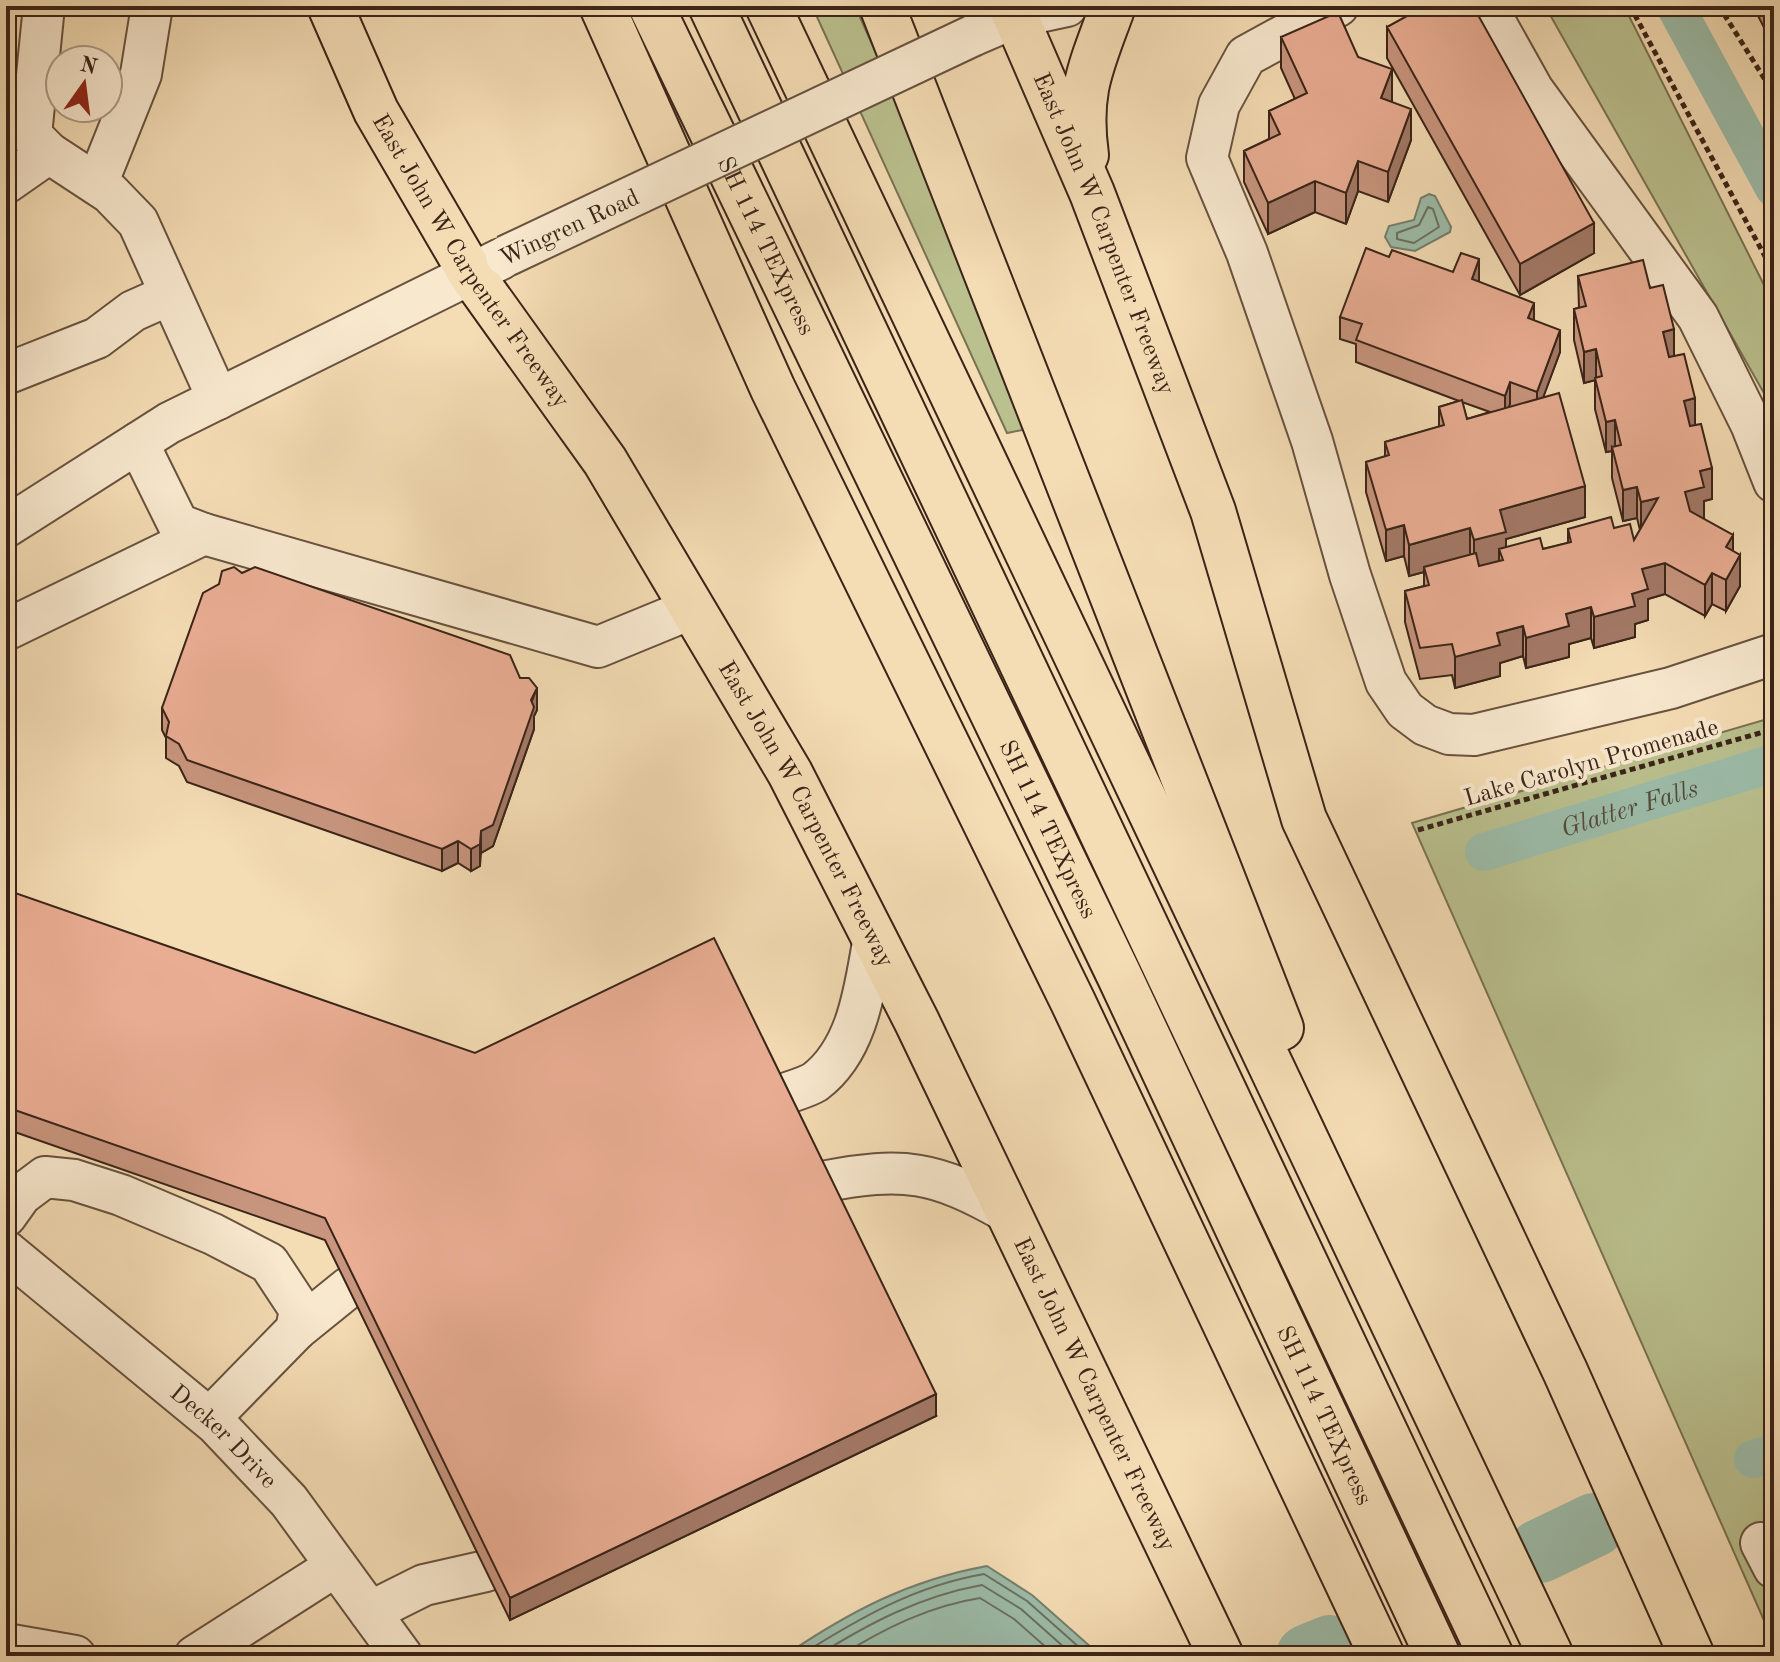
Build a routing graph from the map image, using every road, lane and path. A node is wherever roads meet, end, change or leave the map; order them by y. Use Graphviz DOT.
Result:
graph roads {
  1 [pos="44,6"];
  2 [pos="152,6"];
  3 [pos="330,6"];
  4 [pos="602,6"];
  5 [pos="651,6"];
  6 [pos="711,6"];
  7 [pos="768,6"];
  8 [pos="882,6"];
  9 [pos="1067,6"];
  10 [pos="1113,6"];
  11 [pos="1338,6"];
  12 [pos="1486,6"];
  13 [pos="1630,6"];
  14 [pos="1719,6"];
  15 [pos="1018,10"];
  16 [pos="1294,16"];
  17 [pos="1774,94"];
  18 [pos="49,153"];
  19 [pos="6,183"];
  20 [pos="97,184"];
  21 [pos="1092,193"];
  22 [pos="488,265"];
  23 [pos="1774,273"];
  24 [pos="169,295"];
  25 [pos="6,374"];
  26 [pos="218,399"];
  27 [pos="138,443"];
  28 [pos="1774,482"];
  29 [pos="6,527"];
  30 [pos="204,534"];
  31 [pos="693,608"];
  32 [pos="6,630"];
  33 [pos="1774,654"];
  34 [pos="1774,729"];
  35 [pos="1418,830"];
  36 [pos="874,937"];
  37 [pos="780,1096"];
  38 [pos="1295,1121"];
  39 [pos="822,1182"];
  40 [pos="1007,1212"];
  41 [pos="6,1216"];
  42 [pos="6,1251"];
  43 [pos="348,1288"];
  44 [pos="296,1330"];
  45 [pos="210,1418"];
  46 [pos="336,1566"];
  47 [pos="486,1571"];
  48 [pos="370,1612"];
  49 [pos="6,1644"];
  50 [pos="75,1656"];
  51 [pos="195,1656"];
  52 [pos="402,1656"];
  53 [pos="1221,1656"];
  54 [pos="1382,1656"];
  55 [pos="1438,1656"];
  56 [pos="1491,1656"];
  57 [pos="1551,1656"];
  58 [pos="1692,1656"];
  1 -- 18 [label="street"];
  2 -- 20 [label="street"];
  3 -- 22 [label="main road, East John W Carpenter Freeway"];
  4 -- 54 [label="main road"];
  5 -- 55 [label="main road, SH 114 TEXpress"];
  6 -- 56 [label="main road, SH 114 TEXpress"];
  7 -- 38 [label="main road"];
  8 -- 38 [label="main road"];
  9 -- 15 [label="street, Wingren Road"];
  10 -- 21 [label="main road"];
  11 -- 16 [label="street"];
  12 -- 28 [label="street"];
  13 -- 23 [label="path"];
  14 -- 17 [label="path"];
  15 -- 21 [label="main road, East John W Carpenter Freeway"];
  15 -- 22 [label="street, Wingren Road, bridge"];
  16 -- 33 [label="street"];
  18 -- 19 [label="street"];
  18 -- 20 [label="street"];
  20 -- 24 [label="street"];
  21 -- 58 [label="main road, East John W Carpenter Freeway"];
  22 -- 26 [label="street, Wingren Road"];
  22 -- 31 [label="main road, East John W Carpenter Freeway"];
  24 -- 25 [label="street"];
  24 -- 26 [label="street"];
  26 -- 27 [label="street, Wingren Road"];
  27 -- 29 [label="street, Wingren Road"];
  27 -- 30 [label="street"];
  30 -- 31 [label="street"];
  30 -- 32 [label="street"];
  31 -- 36 [label="main road, East John W Carpenter Freeway"];
  34 -- 35 [label="path, Lake Carolyn Promenade"];
  36 -- 37 [label="street"];
  36 -- 40 [label="main road, East John W Carpenter Freeway"];
  38 -- 57 [label="main road"];
  39 -- 40 [label="street"];
  40 -- 53 [label="main road, East John W Carpenter Freeway"];
  41 -- 44 [label="street"];
  42 -- 45 [label="street, Decker Drive"];
  43 -- 44 [label="street"];
  44 -- 45 [label="street"];
  45 -- 46 [label="street, Decker Drive"];
  46 -- 48 [label="street, Decker Drive"];
  46 -- 51 [label="street"];
  47 -- 48 [label="street"];
  48 -- 52 [label="street, Decker Drive"];
  49 -- 50 [label="street"];
}
